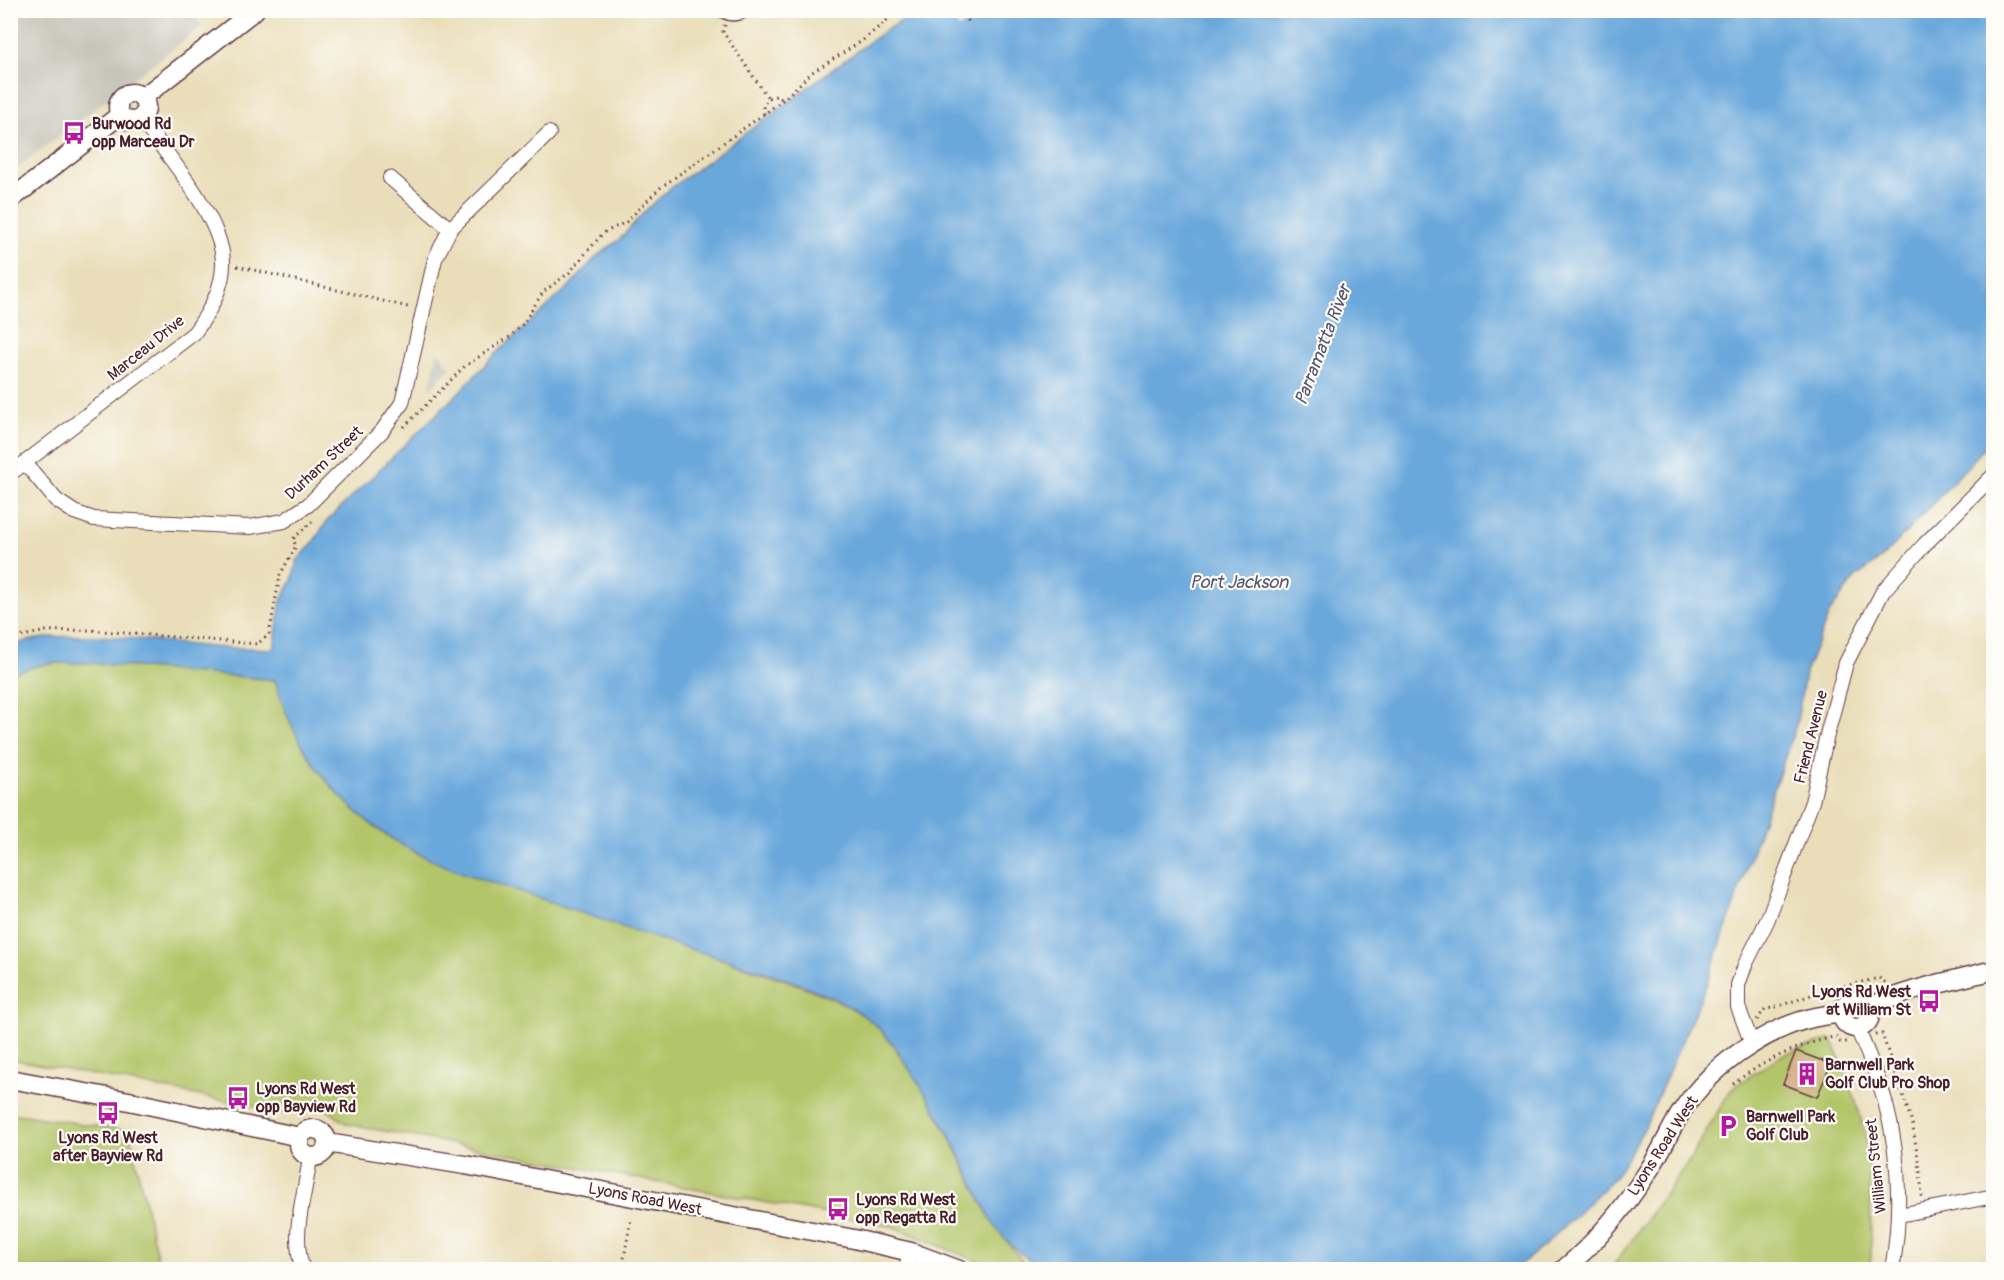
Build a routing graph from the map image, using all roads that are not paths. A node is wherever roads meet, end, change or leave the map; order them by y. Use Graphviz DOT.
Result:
graph roads {
  1 [pos="255,10"];
  2 [pos="717,10"];
  3 [pos="752,10"];
  4 [pos="142,98"];
  5 [pos="120,115"];
  6 [pos="140,118"];
  7 [pos="549,133"];
  8 [pos="390,178"];
  9 [pos="10,200"];
  10 [pos="450,229"];
  11 [pos="25,463"];
  12 [pos="10,474"];
  13 [pos="1994,475"];
  14 [pos="1994,970"];
  15 [pos="1869,1008"];
  16 [pos="1841,1014"];
  17 [pos="1857,1028"];
  18 [pos="1752,1044"];
  19 [pos="10,1079"];
  20 [pos="300,1137"];
  21 [pos="327,1143"];
  22 [pos="310,1157"];
  23 [pos="1994,1196"];
  24 [pos="1899,1215"];
  25 [pos="911,1252"];
  26 [pos="303,1269"];
  27 [pos="905,1269"];
  28 [pos="959,1269"];
  29 [pos="1563,1269"];
  30 [pos="1892,1269"];
  1 -- 4 [label="main road"];
  2 -- 3 [label="lane"];
  4 -- 5 [label="main road"];
  4 -- 6 [label="main road"];
  5 -- 6 [label="main road"];
  5 -- 9 [label="main road"];
  6 -- 11 [label="street, Marceau Drive"];
  7 -- 10 [label="street, Durham Street"];
  8 -- 10 [label="street"];
  10 -- 11 [label="street, Durham Street"];
  11 -- 12 [label="street, Marceau Drive"];
  13 -- 18 [label="street, Friend Avenue"];
  14 -- 15 [label="main road"];
  15 -- 16 [label="main road"];
  15 -- 17 [label="main road"];
  16 -- 17 [label="main road"];
  16 -- 18 [label="main road, Lyons Road West"];
  17 -- 24 [label="street, William Street"];
  18 -- 29 [label="main road, Lyons Road West"];
  19 -- 20 [label="main road"];
  20 -- 21 [label="main road"];
  20 -- 22 [label="main road"];
  21 -- 22 [label="main road"];
  21 -- 25 [label="main road, Lyons Road West"];
  22 -- 26 [label="street"];
  23 -- 24 [label="street"];
  24 -- 30 [label="street, William Street"];
  25 -- 27 [label="street"];
  25 -- 28 [label="main road, Lyons Road West"];
}
